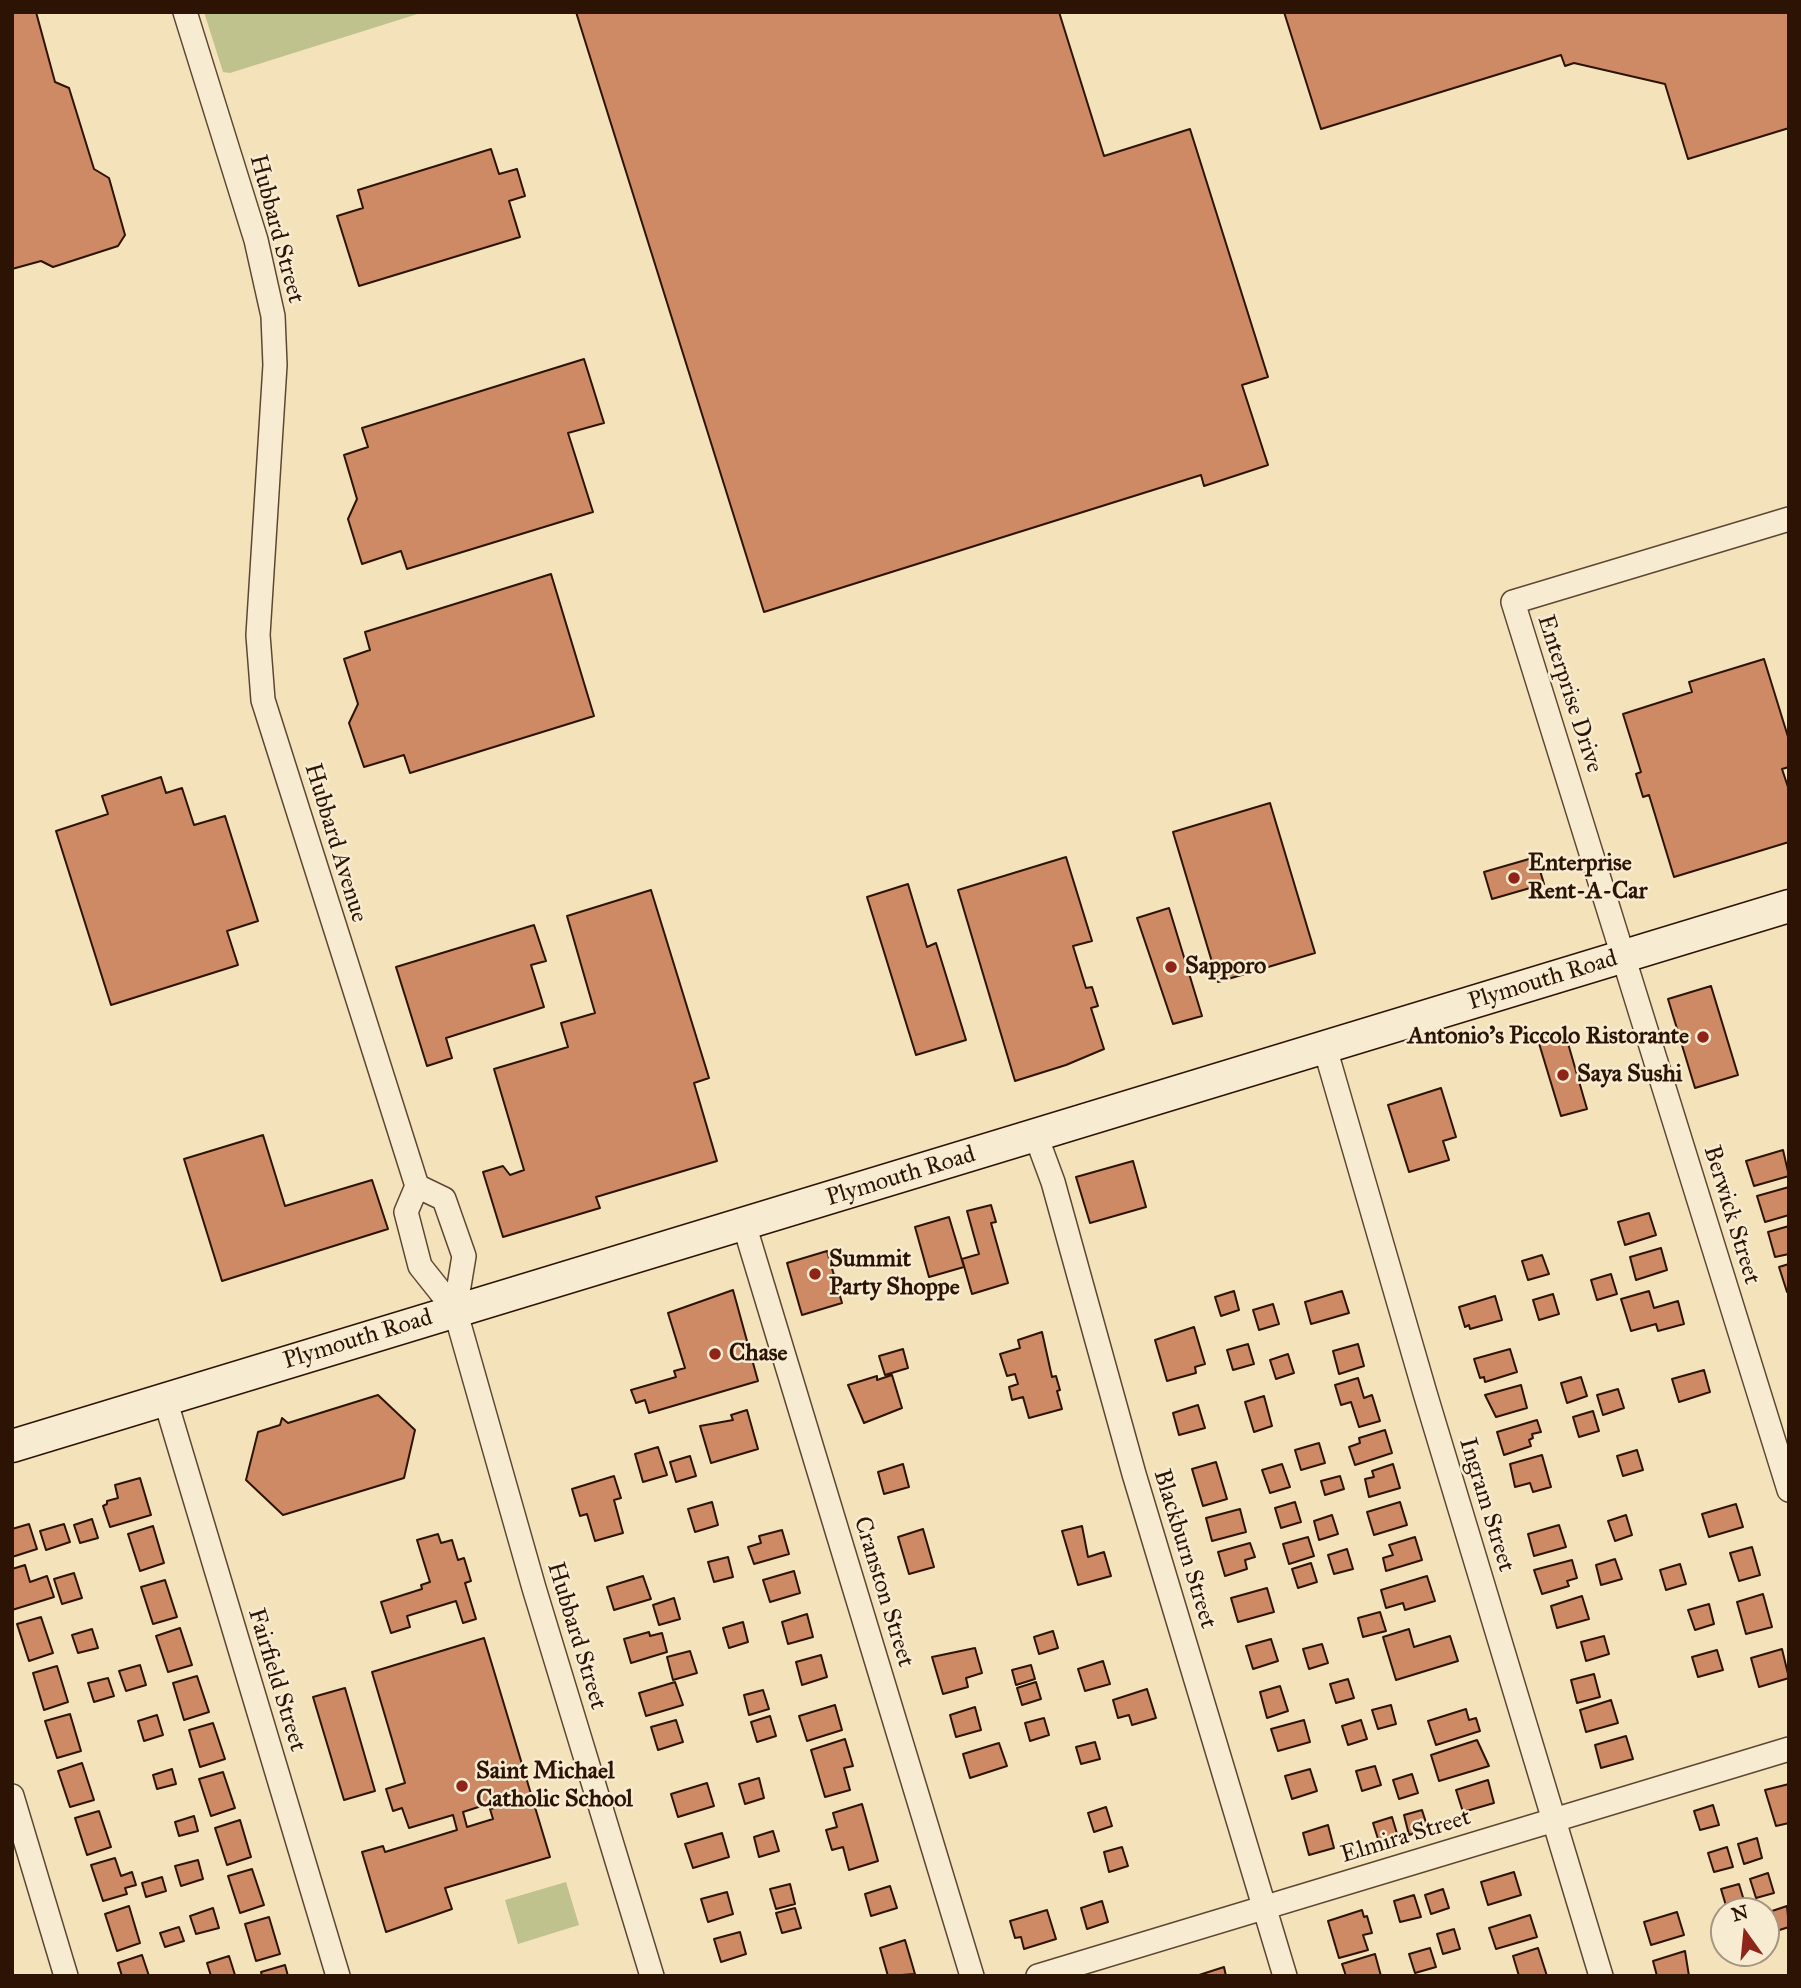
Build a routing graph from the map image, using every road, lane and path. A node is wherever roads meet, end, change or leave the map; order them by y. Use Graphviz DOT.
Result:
graph roads {
  1 [pos="185,12"];
  2 [pos="266,507"];
  3 [pos="1789,519"];
  4 [pos="1789,906"];
  5 [pos="1625,955"];
  6 [pos="1325,1048"];
  7 [pos="1036,1136"];
  8 [pos="417,1185"];
  9 [pos="744,1224"];
  10 [pos="455,1310"];
  11 [pos="165,1399"];
  12 [pos="12,1446"];
  13 [pos="1789,1490"];
  14 [pos="1789,1749"];
  15 [pos="12,1796"];
  16 [pos="1554,1820"];
  17 [pos="1264,1908"];
  18 [pos="66,1976"];
  19 [pos="338,1976"];
  20 [pos="652,1976"];
  21 [pos="972,1976"];
  22 [pos="1038,1976"];
  23 [pos="1285,1976"];
  24 [pos="1601,1976"];
  1 -- 2 [label="street, Hubbard Street"];
  2 -- 8 [label="street, Hubbard Avenue"];
  3 -- 5 [label="street, Enterprise Drive"];
  4 -- 5 [label="main road, Plymouth Road"];
  5 -- 6 [label="main road, Plymouth Road"];
  5 -- 13 [label="street, Berwick Street"];
  6 -- 7 [label="main road, Plymouth Road"];
  6 -- 16 [label="street, Ingram Street"];
  7 -- 9 [label="main road, Plymouth Road"];
  7 -- 17 [label="street, Blackburn Street"];
  8 -- 10 [label="street"];
  8 -- 10 [label="street"];
  9 -- 10 [label="main road, Plymouth Road"];
  9 -- 21 [label="street, Cranston Street"];
  10 -- 11 [label="main road, Plymouth Road"];
  10 -- 20 [label="street, Hubbard Street"];
  11 -- 12 [label="main road, Plymouth Road"];
  11 -- 19 [label="street, Fairfield Street"];
  14 -- 16 [label="street, Elmira Street"];
  15 -- 18 [label="street"];
  16 -- 17 [label="street, Elmira Street"];
  16 -- 24 [label="street, Ingram Street"];
  17 -- 22 [label="street, Elmira Street"];
  17 -- 23 [label="street, Blackburn Street"];
}
